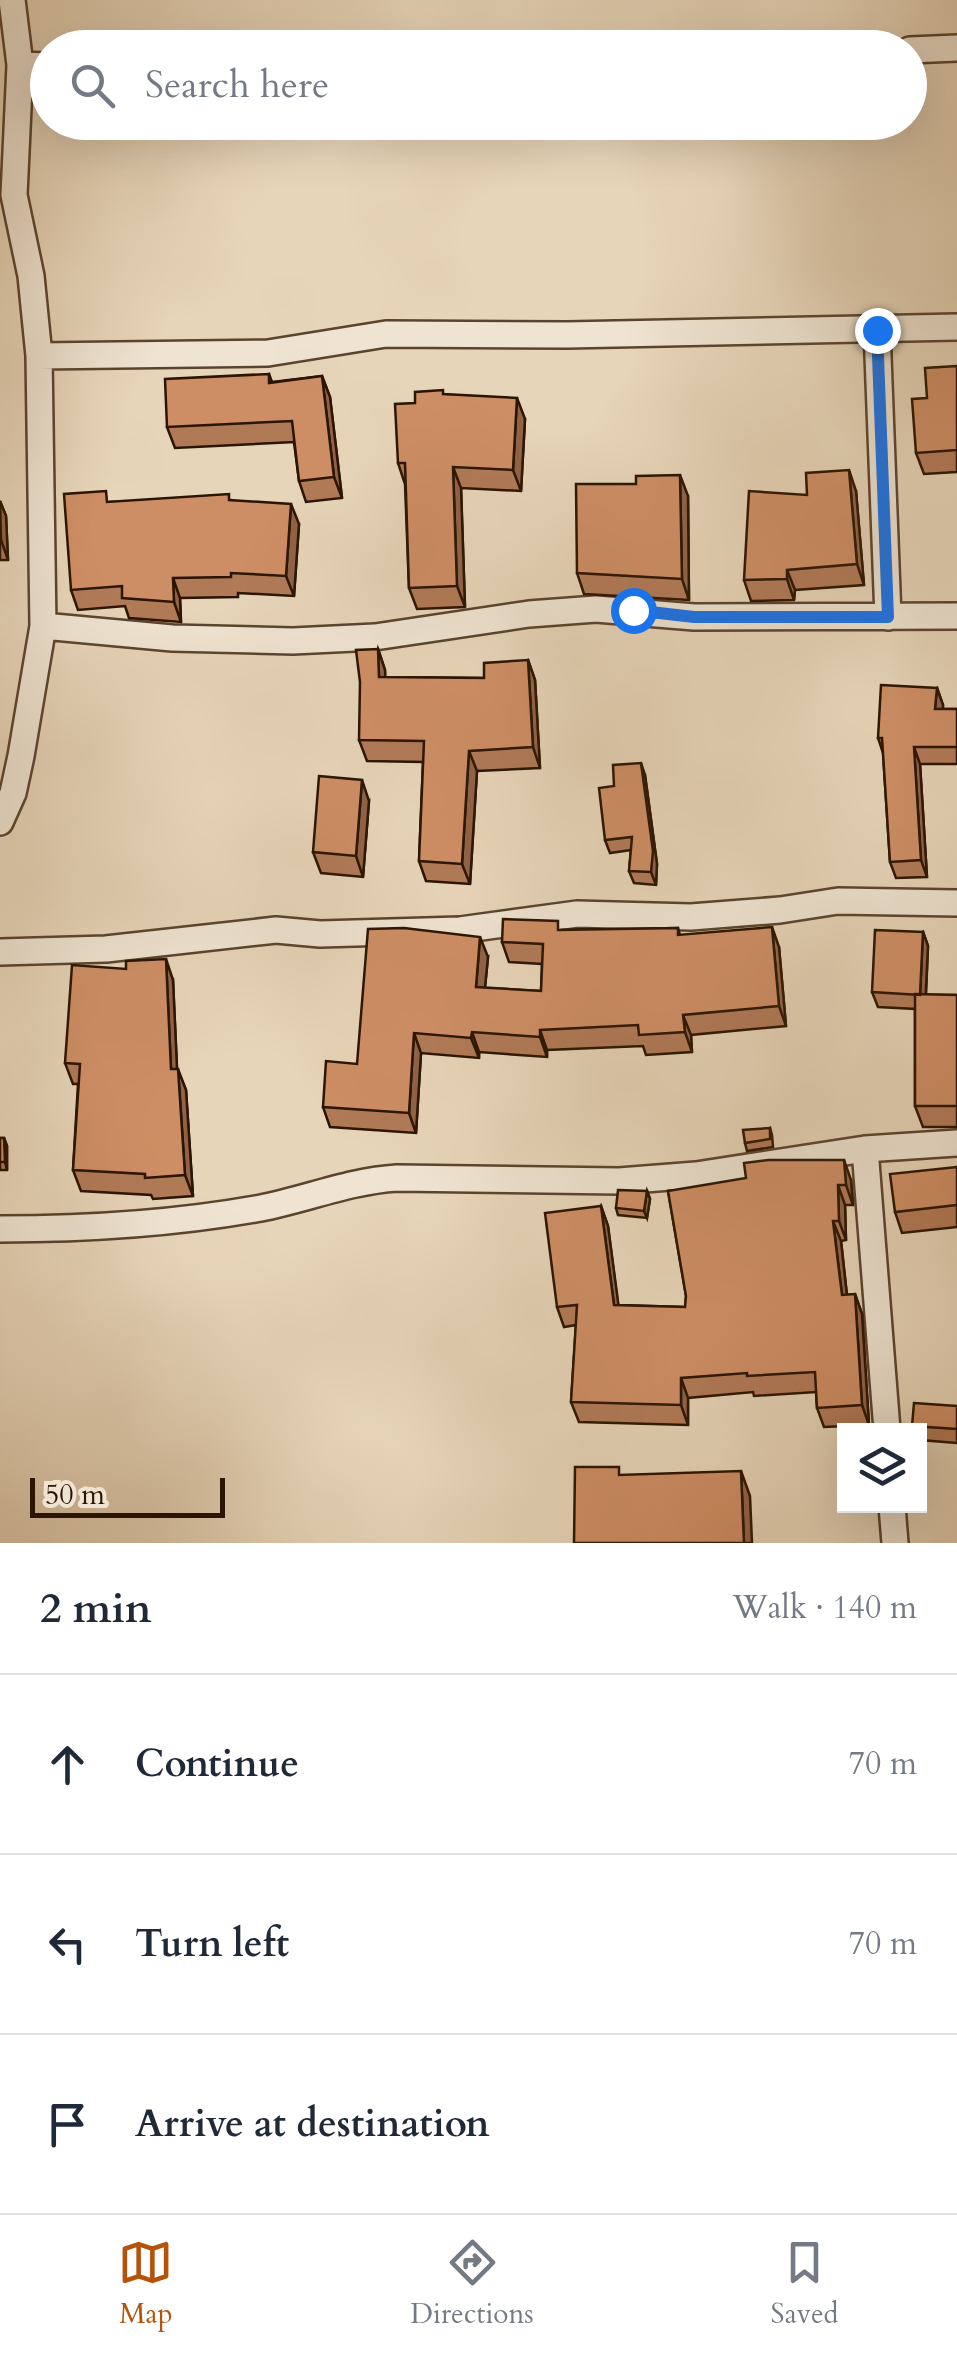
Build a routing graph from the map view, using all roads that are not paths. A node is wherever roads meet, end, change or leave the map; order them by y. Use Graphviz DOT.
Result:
graph roads {
  1 [pos="12,0"];
  2 [pos="957,48"];
  3 [pos="927,49"];
  4 [pos="20,66"];
  5 [pos="30,66"];
  6 [pos="957,327"];
  7 [pos="877,330"];
  8 [pos="39,356"];
  9 [pos="957,616"];
  10 [pos="888,617"];
  11 [pos="43,626"];
  12 [pos="0,822"];
  13 [pos="957,902"];
  14 [pos="0,952"];
  15 [pos="957,1143"];
  16 [pos="865,1150"];
  17 [pos="0,1228"];
  18 [pos="886,1423"];
  19 [pos="893,1513"];
  20 [pos="895,1543"];
  1 -- 4 [label="street"];
  2 -- 3 [label="street"];
  4 -- 5 [label="street"];
  4 -- 8 [label="street"];
  6 -- 7 [label="street"];
  7 -- 8 [label="street"];
  7 -- 10 [label="street"];
  8 -- 11 [label="street"];
  9 -- 10 [label="street"];
  10 -- 11 [label="street"];
  11 -- 12 [label="street"];
  13 -- 14 [label="street"];
  15 -- 16 [label="street"];
  16 -- 17 [label="street"];
  16 -- 18 [label="street"];
  19 -- 20 [label="street"];
}
